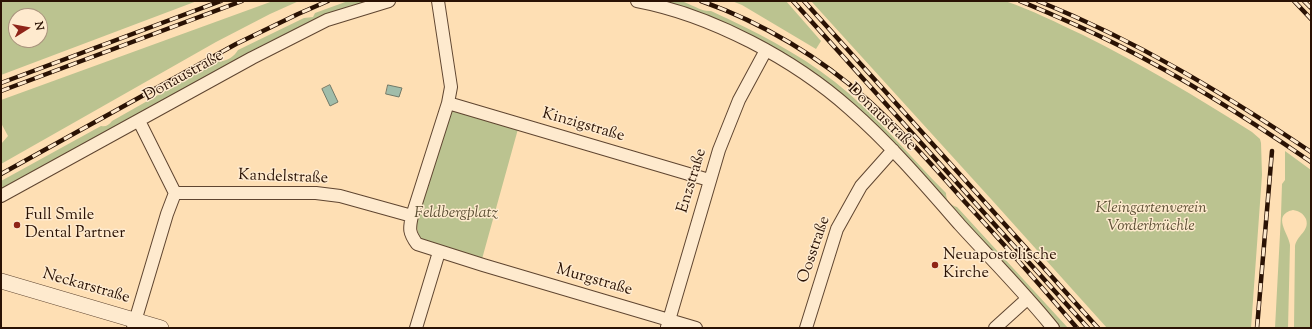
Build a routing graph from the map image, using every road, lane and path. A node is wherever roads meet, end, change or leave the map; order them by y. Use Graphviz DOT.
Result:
graph roads {
  1 [pos="389,1"];
  2 [pos="438,1"];
  3 [pos="637,1"];
  4 [pos="766,50"];
  5 [pos="448,103"];
  6 [pos="139,121"];
  7 [pos="893,150"];
  8 [pos="709,180"];
  9 [pos="175,193"];
  10 [pos="1,196"];
  11 [pos="412,216"];
  12 [pos="439,252"];
  13 [pos="1,281"];
  14 [pos="1027,299"];
  15 [pos="134,324"];
  16 [pos="668,324"];
  17 [pos="161,328"];
  18 [pos="416,328"];
  19 [pos="696,328"];
  20 [pos="806,328"];
  21 [pos="995,328"];
  22 [pos="1053,328"];
  1 -- 6 [label="street, Donaustraße"];
  2 -- 5 [label="street"];
  3 -- 4 [label="street, Donaustraße"];
  4 -- 7 [label="street, Donaustraße"];
  4 -- 8 [label="street, Enzstraße"];
  5 -- 8 [label="street, Kinzigstraße"];
  5 -- 11 [label="street"];
  6 -- 9 [label="street"];
  6 -- 10 [label="street, Donaustraße"];
  7 -- 14 [label="street, Donaustraße"];
  7 -- 20 [label="street, Oosstraße"];
  8 -- 16 [label="street, Enzstraße"];
  9 -- 11 [label="street, Kandelstraße"];
  9 -- 15 [label="street"];
  11 -- 12 [label="street"];
  12 -- 16 [label="street, Murgstraße"];
  12 -- 18 [label="street"];
  13 -- 15 [label="street, Neckarstraße"];
  14 -- 21 [label="street"];
  14 -- 22 [label="street, Donaustraße"];
  15 -- 17 [label="street, Neckarstraße"];
  16 -- 19 [label="street, Murgstraße"];
}
